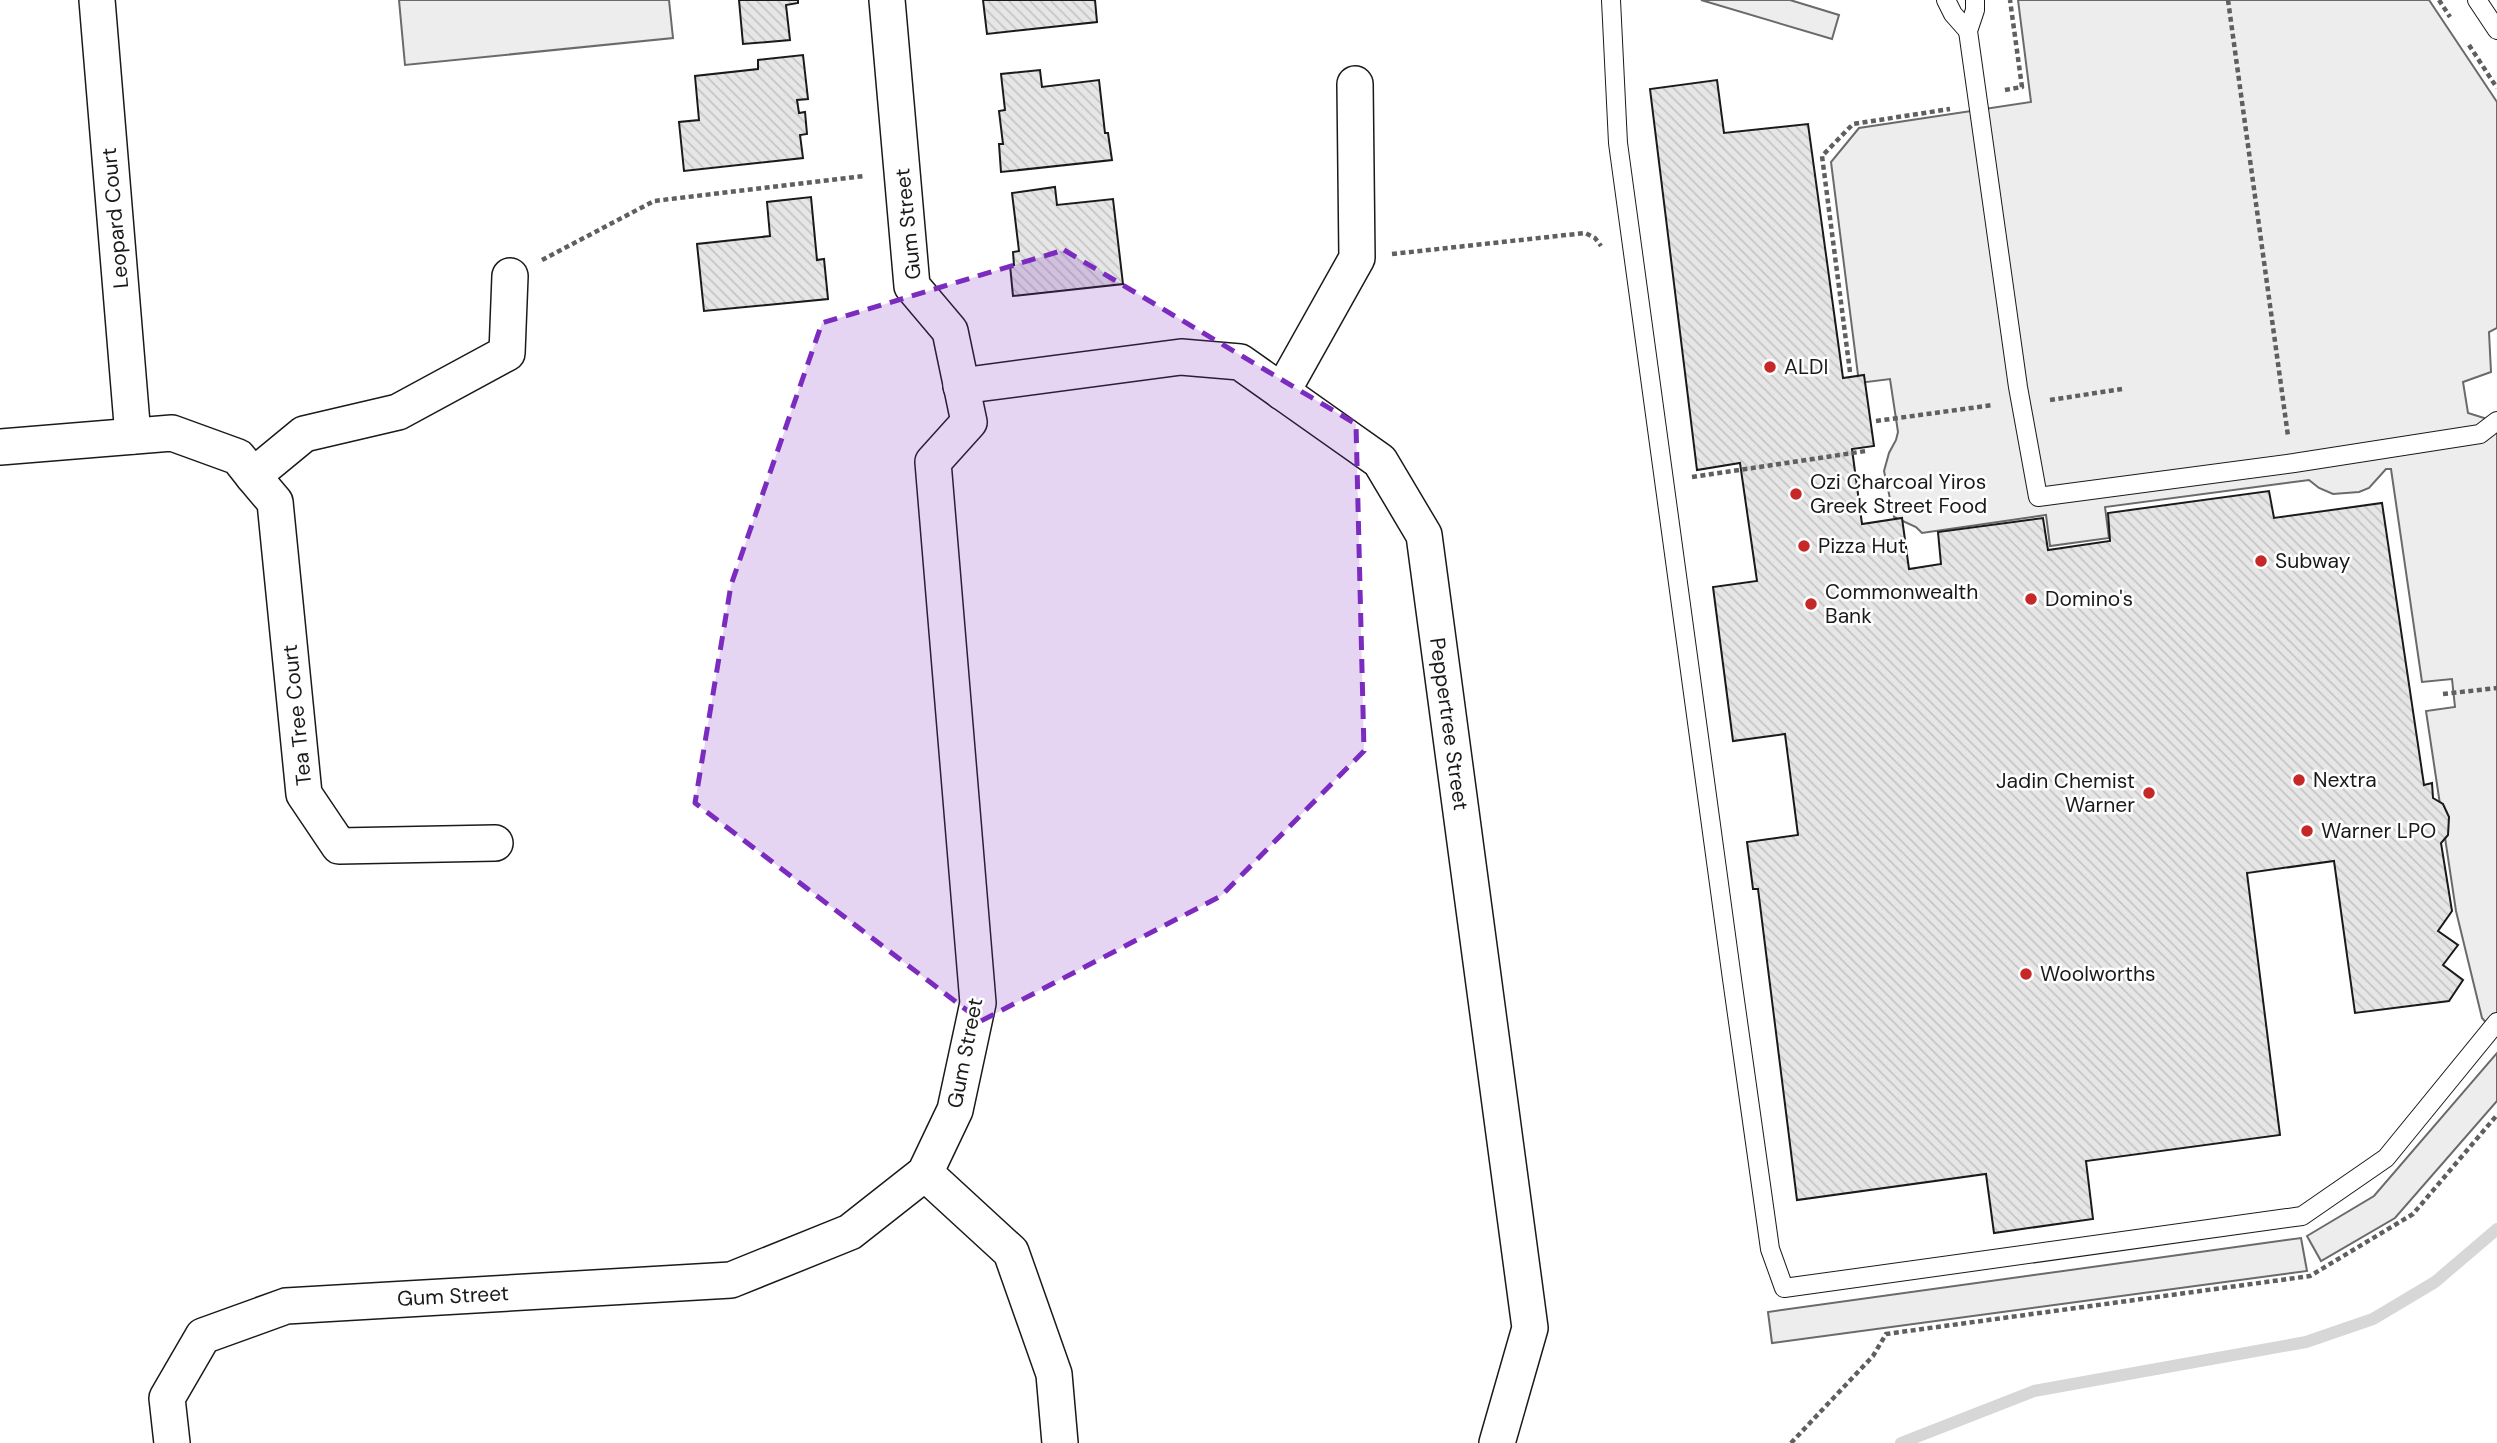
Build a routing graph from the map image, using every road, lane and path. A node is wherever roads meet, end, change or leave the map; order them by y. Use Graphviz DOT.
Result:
graph roads {
  1 [pos="97,0"];
  2 [pos="887,0"];
  3 [pos="1611,0"];
  4 [pos="1945,0"];
  5 [pos="1975,0"];
  6 [pos="2010,0"];
  7 [pos="2228,0"];
  8 [pos="2477,0"];
  9 [pos="2497,30"];
  10 [pos="1968,31"];
  11 [pos="1355,84"];
  12 [pos="1978,94"];
  13 [pos="902,172"];
  14 [pos="1602,248"];
  15 [pos="1357,258"];
  16 [pos="510,276"];
  17 [pos="1850,372"];
  18 [pos="961,386"];
  19 [pos="1282,392"];
  20 [pos="2497,421"];
  21 [pos="133,436"];
  22 [pos="0,447"];
  23 [pos="1866,451"];
  24 [pos="2294,463"];
  25 [pos="1666,482"];
  26 [pos="264,489"];
  27 [pos="2497,688"];
  28 [pos="2443,694"];
  29 [pos="495,843"];
  30 [pos="2497,1023"];
  31 [pos="2497,1115"];
  32 [pos="925,1173"];
  33 [pos="172,1443"];
  34 [pos="1060,1443"];
  35 [pos="1497,1443"];
  36 [pos="1791,1443"];
  1 -- 21 [label="street, Leopard Court"];
  2 -- 13 [label="street, Gum Street"];
  3 -- 25 [label="lane"];
  4 -- 10 [label="lane"];
  5 -- 10 [label="lane"];
  6 -- 12 [label="path"];
  7 -- 24 [label="path"];
  8 -- 9 [label="lane"];
  10 -- 12 [label="lane"];
  11 -- 15 [label="street"];
  12 -- 17 [label="path"];
  12 -- 24 [label="lane"];
  13 -- 16 [label="path"];
  13 -- 18 [label="street, Gum Street"];
  14 -- 15 [label="path"];
  15 -- 19 [label="street"];
  16 -- 26 [label="street"];
  18 -- 19 [label="street, Peppertree Street"];
  18 -- 32 [label="street, Gum Street"];
  19 -- 35 [label="street, Peppertree Street"];
  20 -- 24 [label="lane"];
  21 -- 22 [label="street"];
  21 -- 26 [label="street"];
  23 -- 25 [label="path"];
  25 -- 30 [label="lane"];
  26 -- 29 [label="street, Tea Tree Court"];
  27 -- 28 [label="path"];
  31 -- 36 [label="path"];
  32 -- 33 [label="street, Gum Street"];
  32 -- 34 [label="street"];
}
